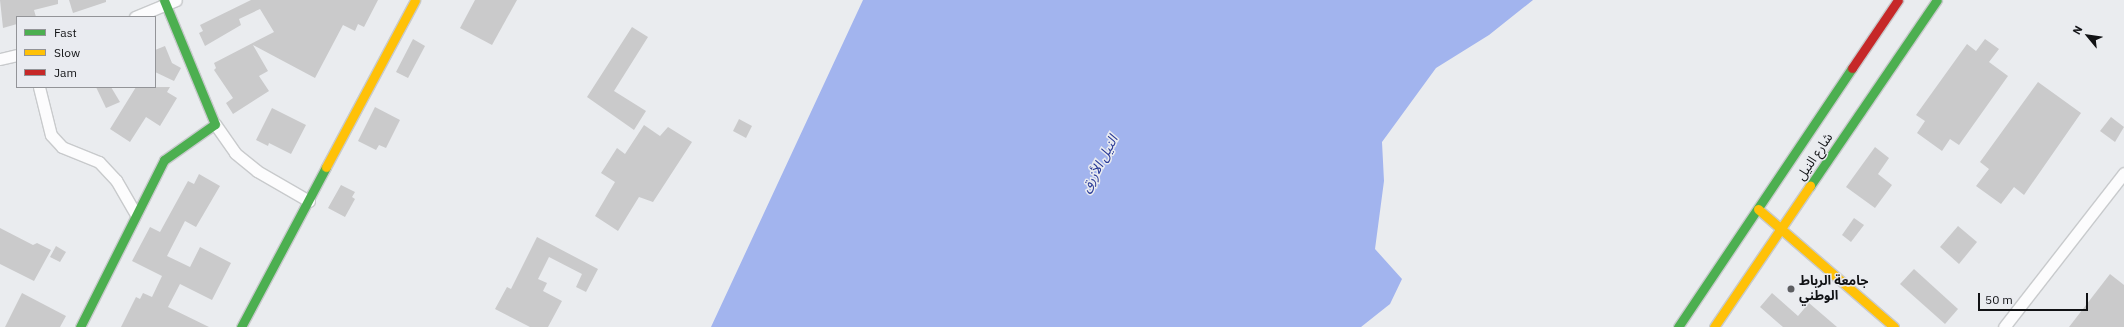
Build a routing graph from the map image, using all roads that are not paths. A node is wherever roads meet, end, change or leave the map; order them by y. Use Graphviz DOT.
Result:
graph roads {
  1 [pos="415,0"];
  2 [pos="1898,0"];
  3 [pos="1937,0"];
  4 [pos="169,2"];
  5 [pos="137,16"];
  6 [pos="16,55"];
  7 [pos="0,59"];
  8 [pos="40,88"];
  9 [pos="215,124"];
  10 [pos="2124,173"];
  11 [pos="309,201"];
  12 [pos="1758,210"];
  13 [pos="136,214"];
  14 [pos="1782,230"];
  15 [pos="80,327"];
  16 [pos="241,327"];
  17 [pos="1678,327"];
  18 [pos="1714,327"];
  19 [pos="1894,327"];
  20 [pos="2004,327"];
  1 -- 11 [label="street"];
  2 -- 12 [label="street, شارع النيل"];
  3 -- 14 [label="street, شارع النيل"];
  4 -- 5 [label="street"];
  4 -- 9 [label="street"];
  6 -- 7 [label="street"];
  8 -- 13 [label="street"];
  9 -- 11 [label="street"];
  9 -- 13 [label="street"];
  10 -- 20 [label="street"];
  11 -- 16 [label="street"];
  12 -- 14 [label="street"];
  12 -- 17 [label="street, شارع النيل"];
  13 -- 15 [label="street"];
  14 -- 18 [label="street, شارع النيل"];
  14 -- 19 [label="street"];
}
